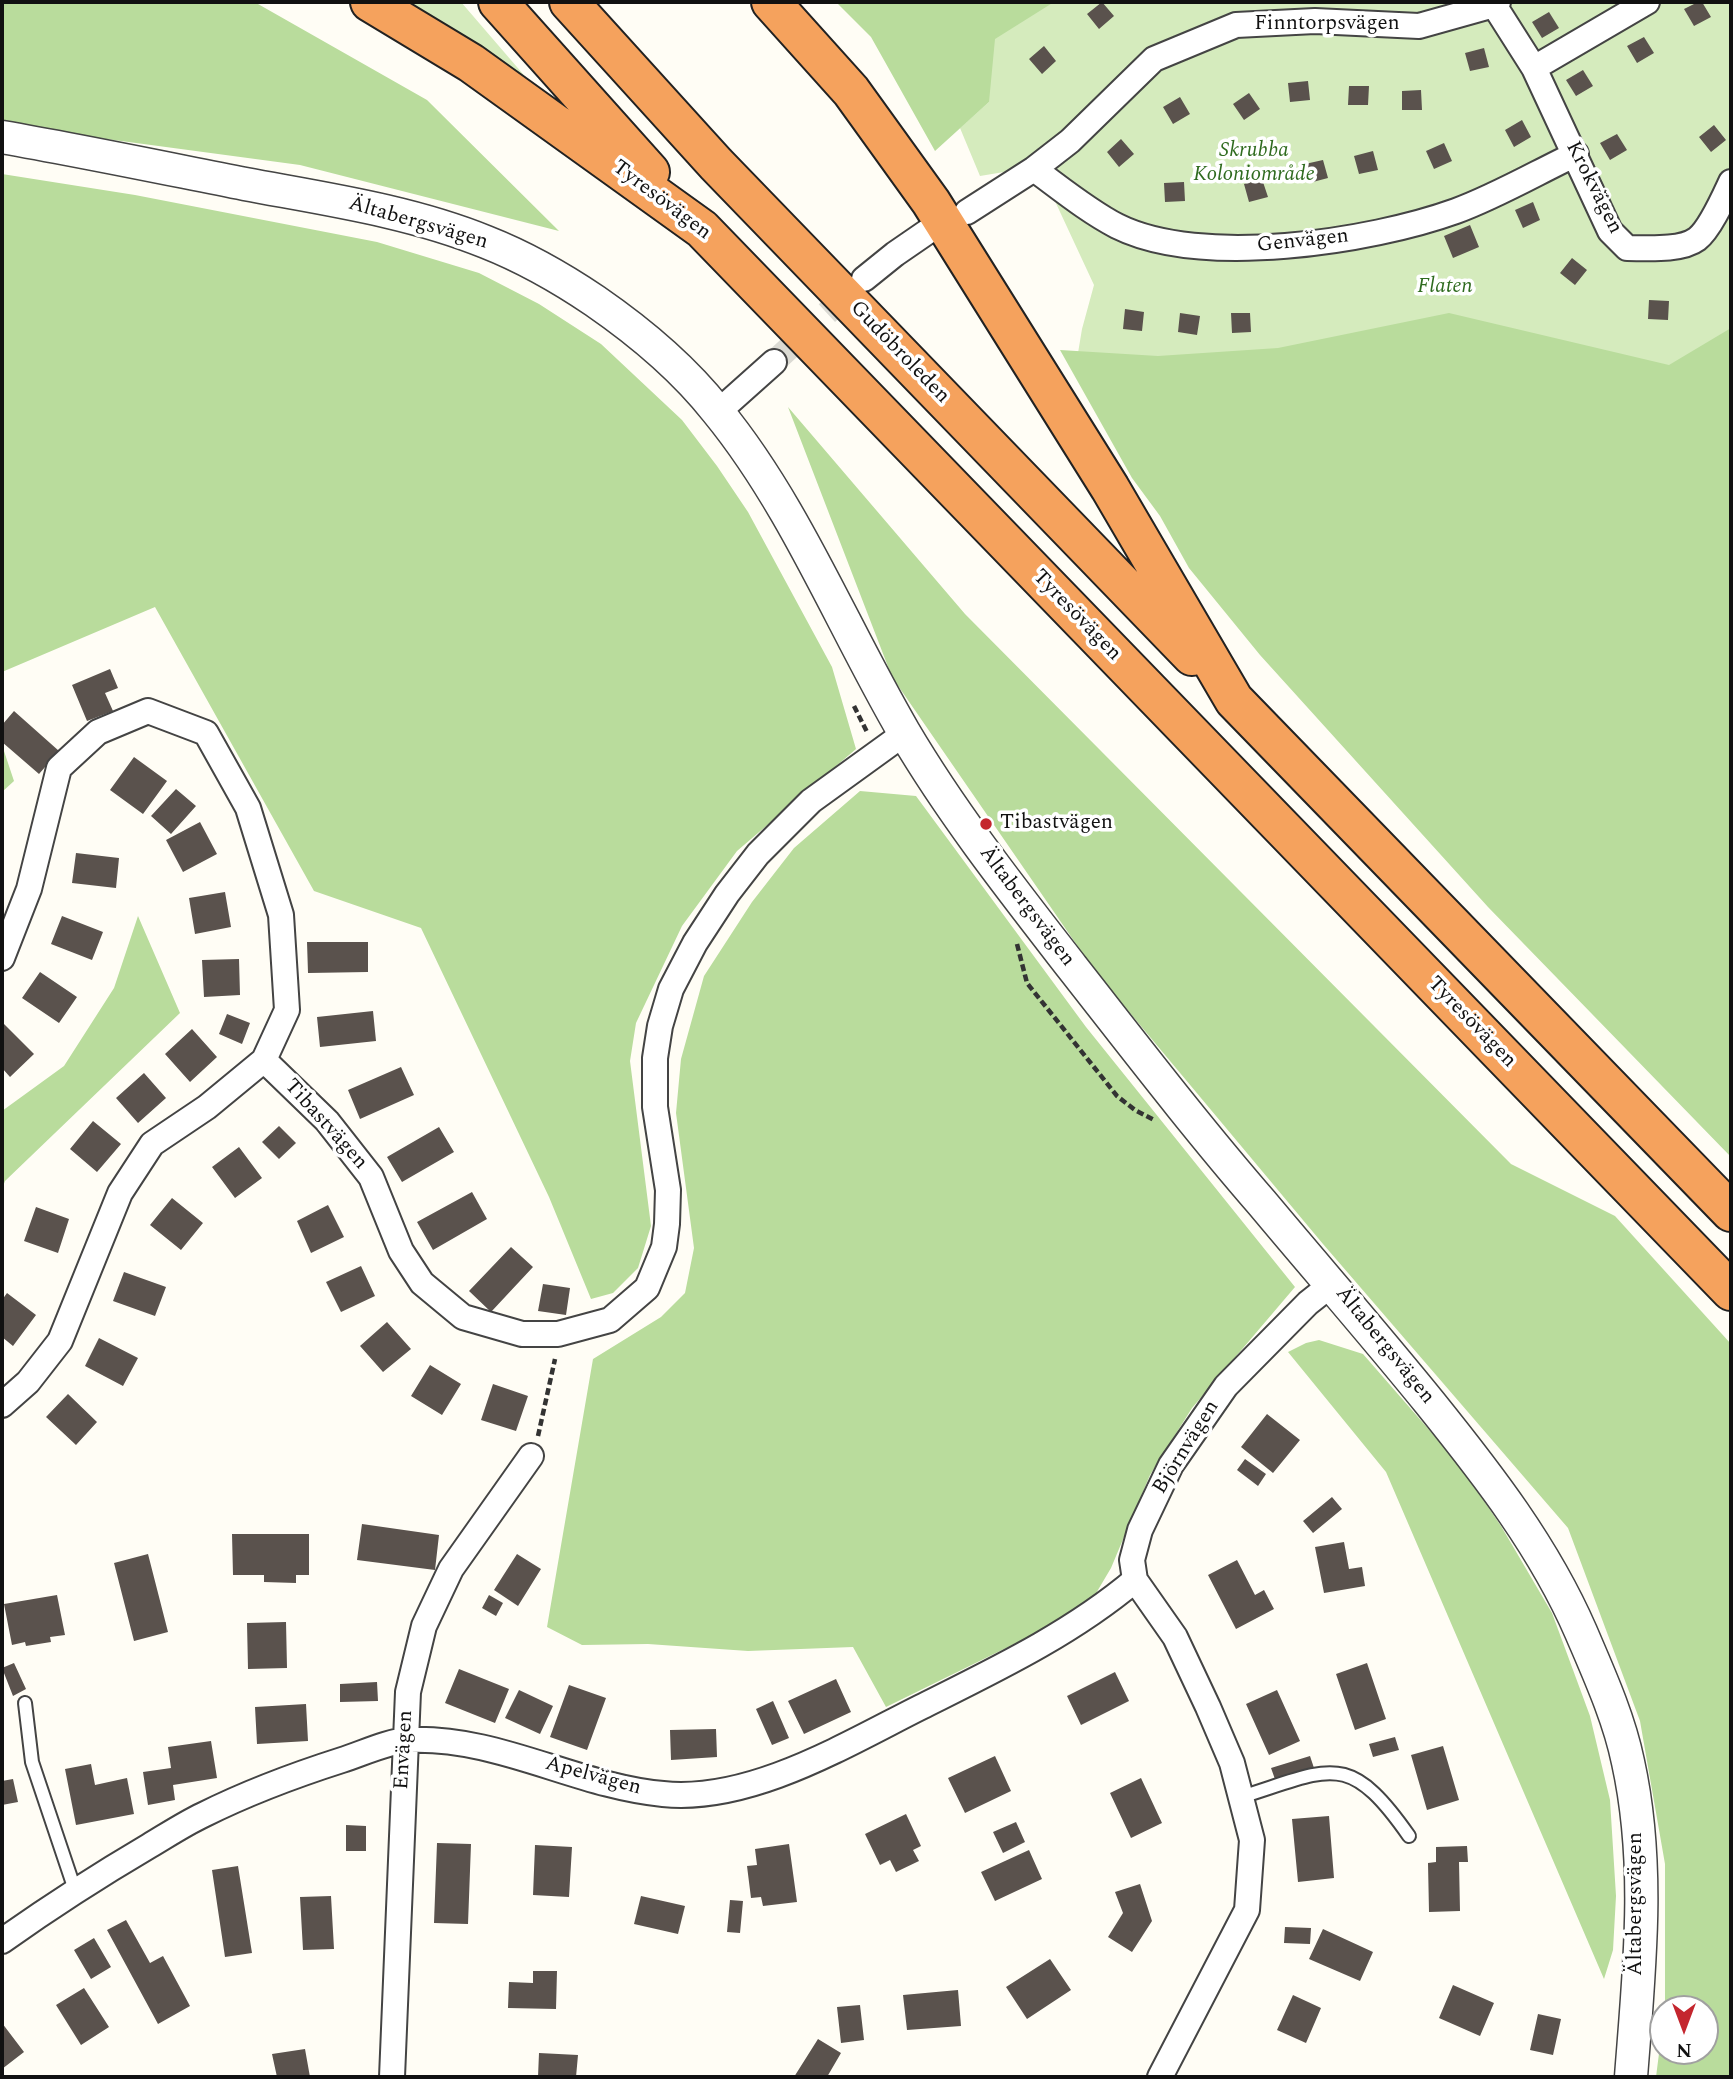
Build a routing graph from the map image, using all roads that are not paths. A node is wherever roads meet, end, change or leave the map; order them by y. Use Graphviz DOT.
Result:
graph roads {
  1 [pos="370,2"];
  2 [pos="498,2"];
  3 [pos="569,2"];
  4 [pos="771,2"];
  5 [pos="1647,2"];
  6 [pos="1496,3"];
  7 [pos="1535,68"];
  8 [pos="2,137"];
  9 [pos="1576,154"];
  10 [pos="1034,169"];
  11 [pos="1731,182"];
  12 [pos="967,212"];
  13 [pos="702,229"];
  14 [pos="927,233"];
  15 [pos="864,279"];
  16 [pos="774,362"];
  17 [pos="718,412"];
  18 [pos="1234,700"];
  19 [pos="905,733"];
  20 [pos="2,958"];
  21 [pos="264,1060"];
  22 [pos="1731,1212"];
  23 [pos="1332,1284"];
  24 [pos="1731,1291"];
  25 [pos="2,1405"];
  26 [pos="531,1456"];
  27 [pos="1135,1580"];
  28 [pos="25,1703"];
  29 [pos="405,1740"];
  30 [pos="1241,1797"];
  31 [pos="1409,1836"];
  32 [pos="75,1890"];
  33 [pos="2,1941"];
  34 [pos="392,2077"];
  35 [pos="1160,2077"];
  36 [pos="1632,2077"];
  1 -- 13 [label="highway, Tyresövägen"];
  2 -- 13 [label="highway"];
  3 -- 18 [label="highway, Gudöbroleden"];
  4 -- 18 [label="highway"];
  5 -- 7 [label="street"];
  6 -- 7 [label="street, Krokvägen"];
  6 -- 10 [label="street, Finntorpsvägen"];
  7 -- 9 [label="street, Krokvägen"];
  8 -- 17 [label="street, Ältabergsvägen"];
  9 -- 10 [label="street, Genvägen"];
  9 -- 11 [label="street, Krokvägen"];
  10 -- 12 [label="street, Finntorpsvägen"];
  13 -- 24 [label="highway, Tyresövägen"];
  14 -- 15 [label="street"];
  16 -- 17 [label="street"];
  17 -- 19 [label="street, Ältabergsvägen"];
  18 -- 22 [label="highway"];
  19 -- 21 [label="street, Tibastvägen"];
  19 -- 23 [label="street, Ältabergsvägen"];
  20 -- 21 [label="street"];
  21 -- 25 [label="street"];
  23 -- 27 [label="street, Björnvägen"];
  23 -- 36 [label="street, Ältabergsvägen"];
  26 -- 29 [label="street, Envägen"];
  27 -- 29 [label="street, Apelvägen"];
  27 -- 30 [label="street"];
  28 -- 32 [label="lane"];
  29 -- 32 [label="street, Apelvägen"];
  29 -- 34 [label="street, Envägen"];
  30 -- 31 [label="lane"];
  30 -- 35 [label="street"];
  32 -- 33 [label="street, Apelvägen"];
}
